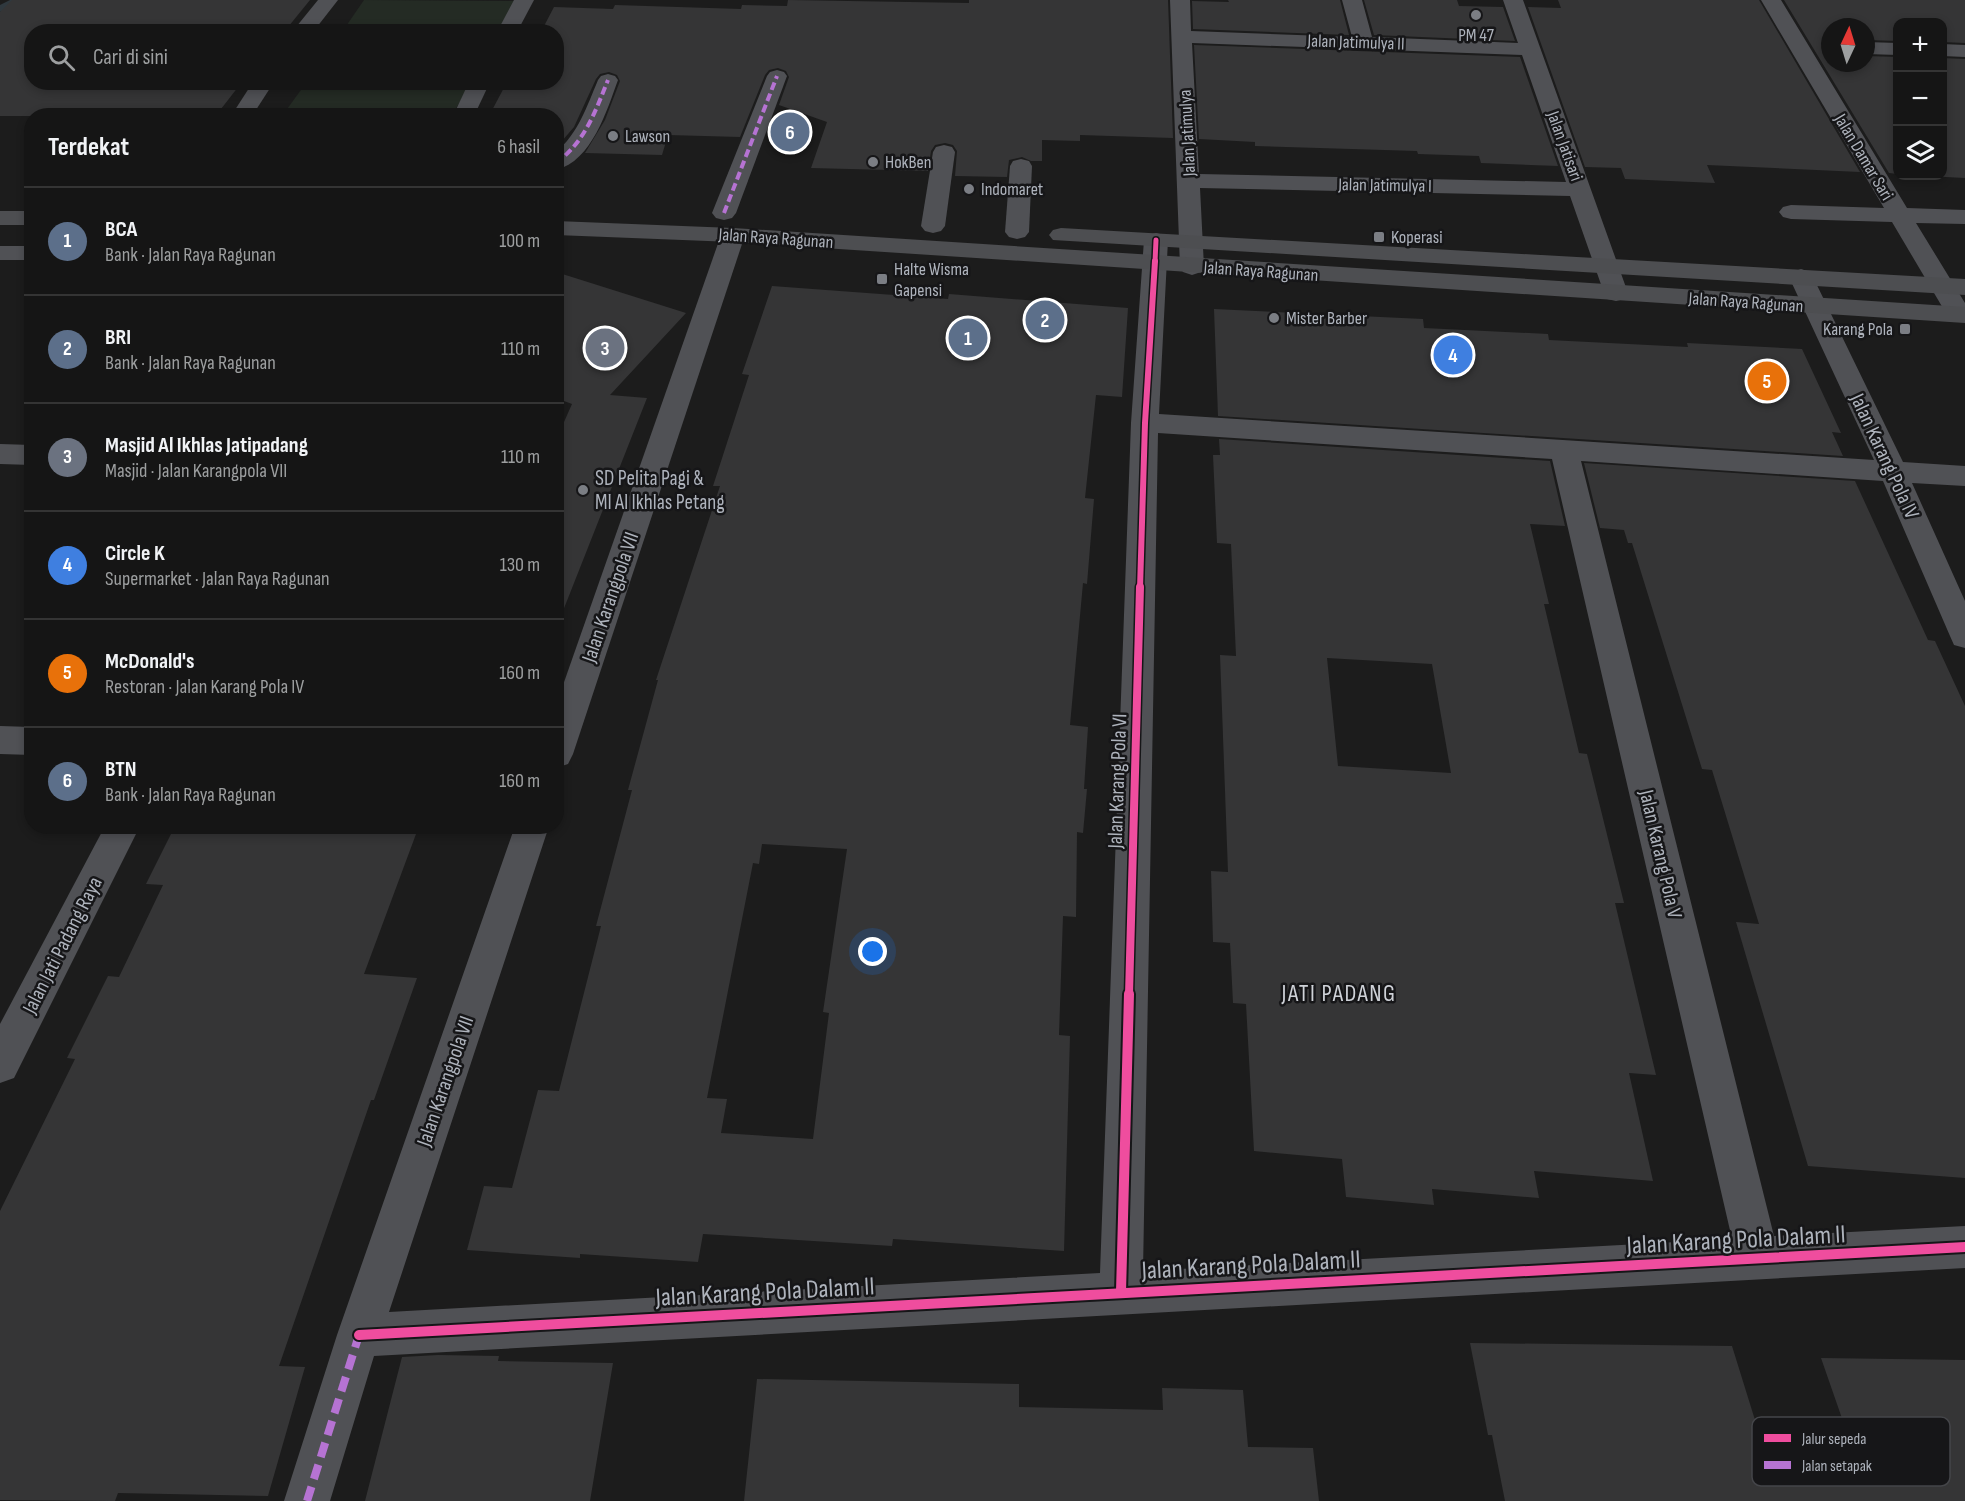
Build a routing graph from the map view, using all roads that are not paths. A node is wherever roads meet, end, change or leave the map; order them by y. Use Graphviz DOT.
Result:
graph roads {
  1 [pos="328,0"];
  2 [pos="524,0"];
  3 [pos="1180,0"];
  4 [pos="1352,0"];
  5 [pos="1513,0"];
  6 [pos="1771,0"];
  7 [pos="308,24"];
  8 [pos="511,24"];
  9 [pos="1183,37"];
  10 [pos="1363,42"];
  11 [pos="1875,48"];
  12 [pos="1530,49"];
  13 [pos="1893,49"];
  14 [pos="1947,50"];
  15 [pos="1965,51"];
  16 [pos="777,76"];
  17 [pos="608,80"];
  18 [pos="259,90"];
  19 [pos="476,90"];
  20 [pos="246,108"];
  21 [pos="467,108"];
  22 [pos="944,152"];
  23 [pos="564,157"];
  24 [pos="1021,166"];
  25 [pos="1190,181"];
  26 [pos="1580,189"];
  27 [pos="700,212"];
  28 [pos="1791,212"];
  29 [pos="733,213"];
  30 [pos="1898,214"];
  31 [pos="1965,217"];
  32 [pos="0,218"];
  33 [pos="24,218"];
  34 [pos="825,219"];
  35 [pos="873,222"];
  36 [pos="909,225"];
  37 [pos="943,227"];
  38 [pos="564,228"];
  39 [pos="1006,231"];
  40 [pos="733,235"];
  41 [pos="0,253"];
  42 [pos="24,253"];
  43 [pos="1192,255"];
  44 [pos="1154,258"];
  45 [pos="1607,266"];
  46 [pos="1801,277"];
  47 [pos="1953,286"];
  48 [pos="1616,293"];
  49 [pos="1816,307"];
  50 [pos="1962,314"];
  51 [pos="1145,423"];
  52 [pos="1563,450"];
  53 [pos="0,454"];
  54 [pos="24,454"];
  55 [pos="1893,471"];
  56 [pos="1965,476"];
  57 [pos="1965,636"];
  58 [pos="564,731"];
  59 [pos="0,740"];
  60 [pos="24,741"];
  61 [pos="119,834"];
  62 [pos="529,834"];
  63 [pos="0,1064"];
  64 [pos="1965,1247"];
  65 [pos="1758,1259"];
  66 [pos="1121,1292"];
  67 [pos="359,1335"];
  68 [pos="307,1501"];
  1 -- 7 [label="street"];
  2 -- 8 [label="street"];
  3 -- 9 [label="street, Jalan Jatimulya"];
  4 -- 10 [label="street"];
  5 -- 12 [label="street, Jalan Jatisari"];
  6 -- 30 [label="street, Jalan Damar Sari"];
  9 -- 10 [label="street, Jalan Jatimulya II"];
  9 -- 25 [label="street, Jalan Jatimulya"];
  10 -- 12 [label="street, Jalan Jatimulya II"];
  11 -- 13 [label="street"];
  12 -- 26 [label="street, Jalan Jatisari"];
  14 -- 15 [label="street"];
  16 -- 29 [label="street"];
  17 -- 23 [label="street"];
  18 -- 20 [label="street"];
  19 -- 21 [label="street"];
  22 -- 37 [label="street"];
  24 -- 39 [label="street"];
  25 -- 26 [label="street, Jalan Jatimulya I"];
  25 -- 43 [label="street, Jalan Jatimulya"];
  26 -- 45 [label="street, Jalan Jatisari"];
  27 -- 29 [label="main road, Jalan Raya Ragunan"];
  28 -- 30 [label="street"];
  30 -- 31 [label="street"];
  30 -- 47 [label="street, Jalan Damar Sari"];
  32 -- 33 [label="main road"];
  34 -- 35 [label="main road, Jalan Raya Ragunan"];
  36 -- 37 [label="main road"];
  38 -- 40 [label="main road, Jalan Raya Ragunan"];
  39 -- 44 [label="main road, Jalan Raya Ragunan"];
  40 -- 44 [label="main road, Jalan Raya Ragunan"];
  40 -- 58 [label="street, Jalan Karangpola VII"];
  41 -- 42 [label="street"];
  43 -- 44 [label="main road, Jalan Raya Ragunan"];
  43 -- 45 [label="main road, Jalan Raya Ragunan"];
  43 -- 48 [label="main road, Jalan Raya Ragunan"];
  44 -- 51 [label="street, Jalan Karang Pola VI"];
  45 -- 46 [label="main road, Jalan Raya Ragunan"];
  45 -- 48 [label="street, Jalan Jatisari"];
  46 -- 47 [label="main road, Jalan Raya Ragunan"];
  46 -- 49 [label="street, Jalan Karang Pola IV"];
  47 -- 50 [label="street, Jalan Damar Sari"];
  48 -- 49 [label="main road, Jalan Raya Ragunan"];
  49 -- 50 [label="main road, Jalan Raya Ragunan"];
  49 -- 55 [label="street, Jalan Karang Pola IV"];
  51 -- 52 [label="street"];
  51 -- 66 [label="street, Jalan Karang Pola VI"];
  52 -- 55 [label="street"];
  52 -- 65 [label="street, Jalan Karang Pola V"];
  53 -- 54 [label="street"];
  55 -- 56 [label="street"];
  55 -- 57 [label="street, Jalan Karang Pola IV"];
  59 -- 60 [label="street"];
  61 -- 63 [label="street, Jalan Jati Padang Raya"];
  62 -- 67 [label="street, Jalan Karangpola VII"];
  64 -- 65 [label="street, Jalan Karang Pola Dalam II"];
  65 -- 66 [label="street, Jalan Karang Pola Dalam II"];
  66 -- 67 [label="street, Jalan Karang Pola Dalam II"];
  67 -- 68 [label="street, Jalan Karangpola VII"];
}
